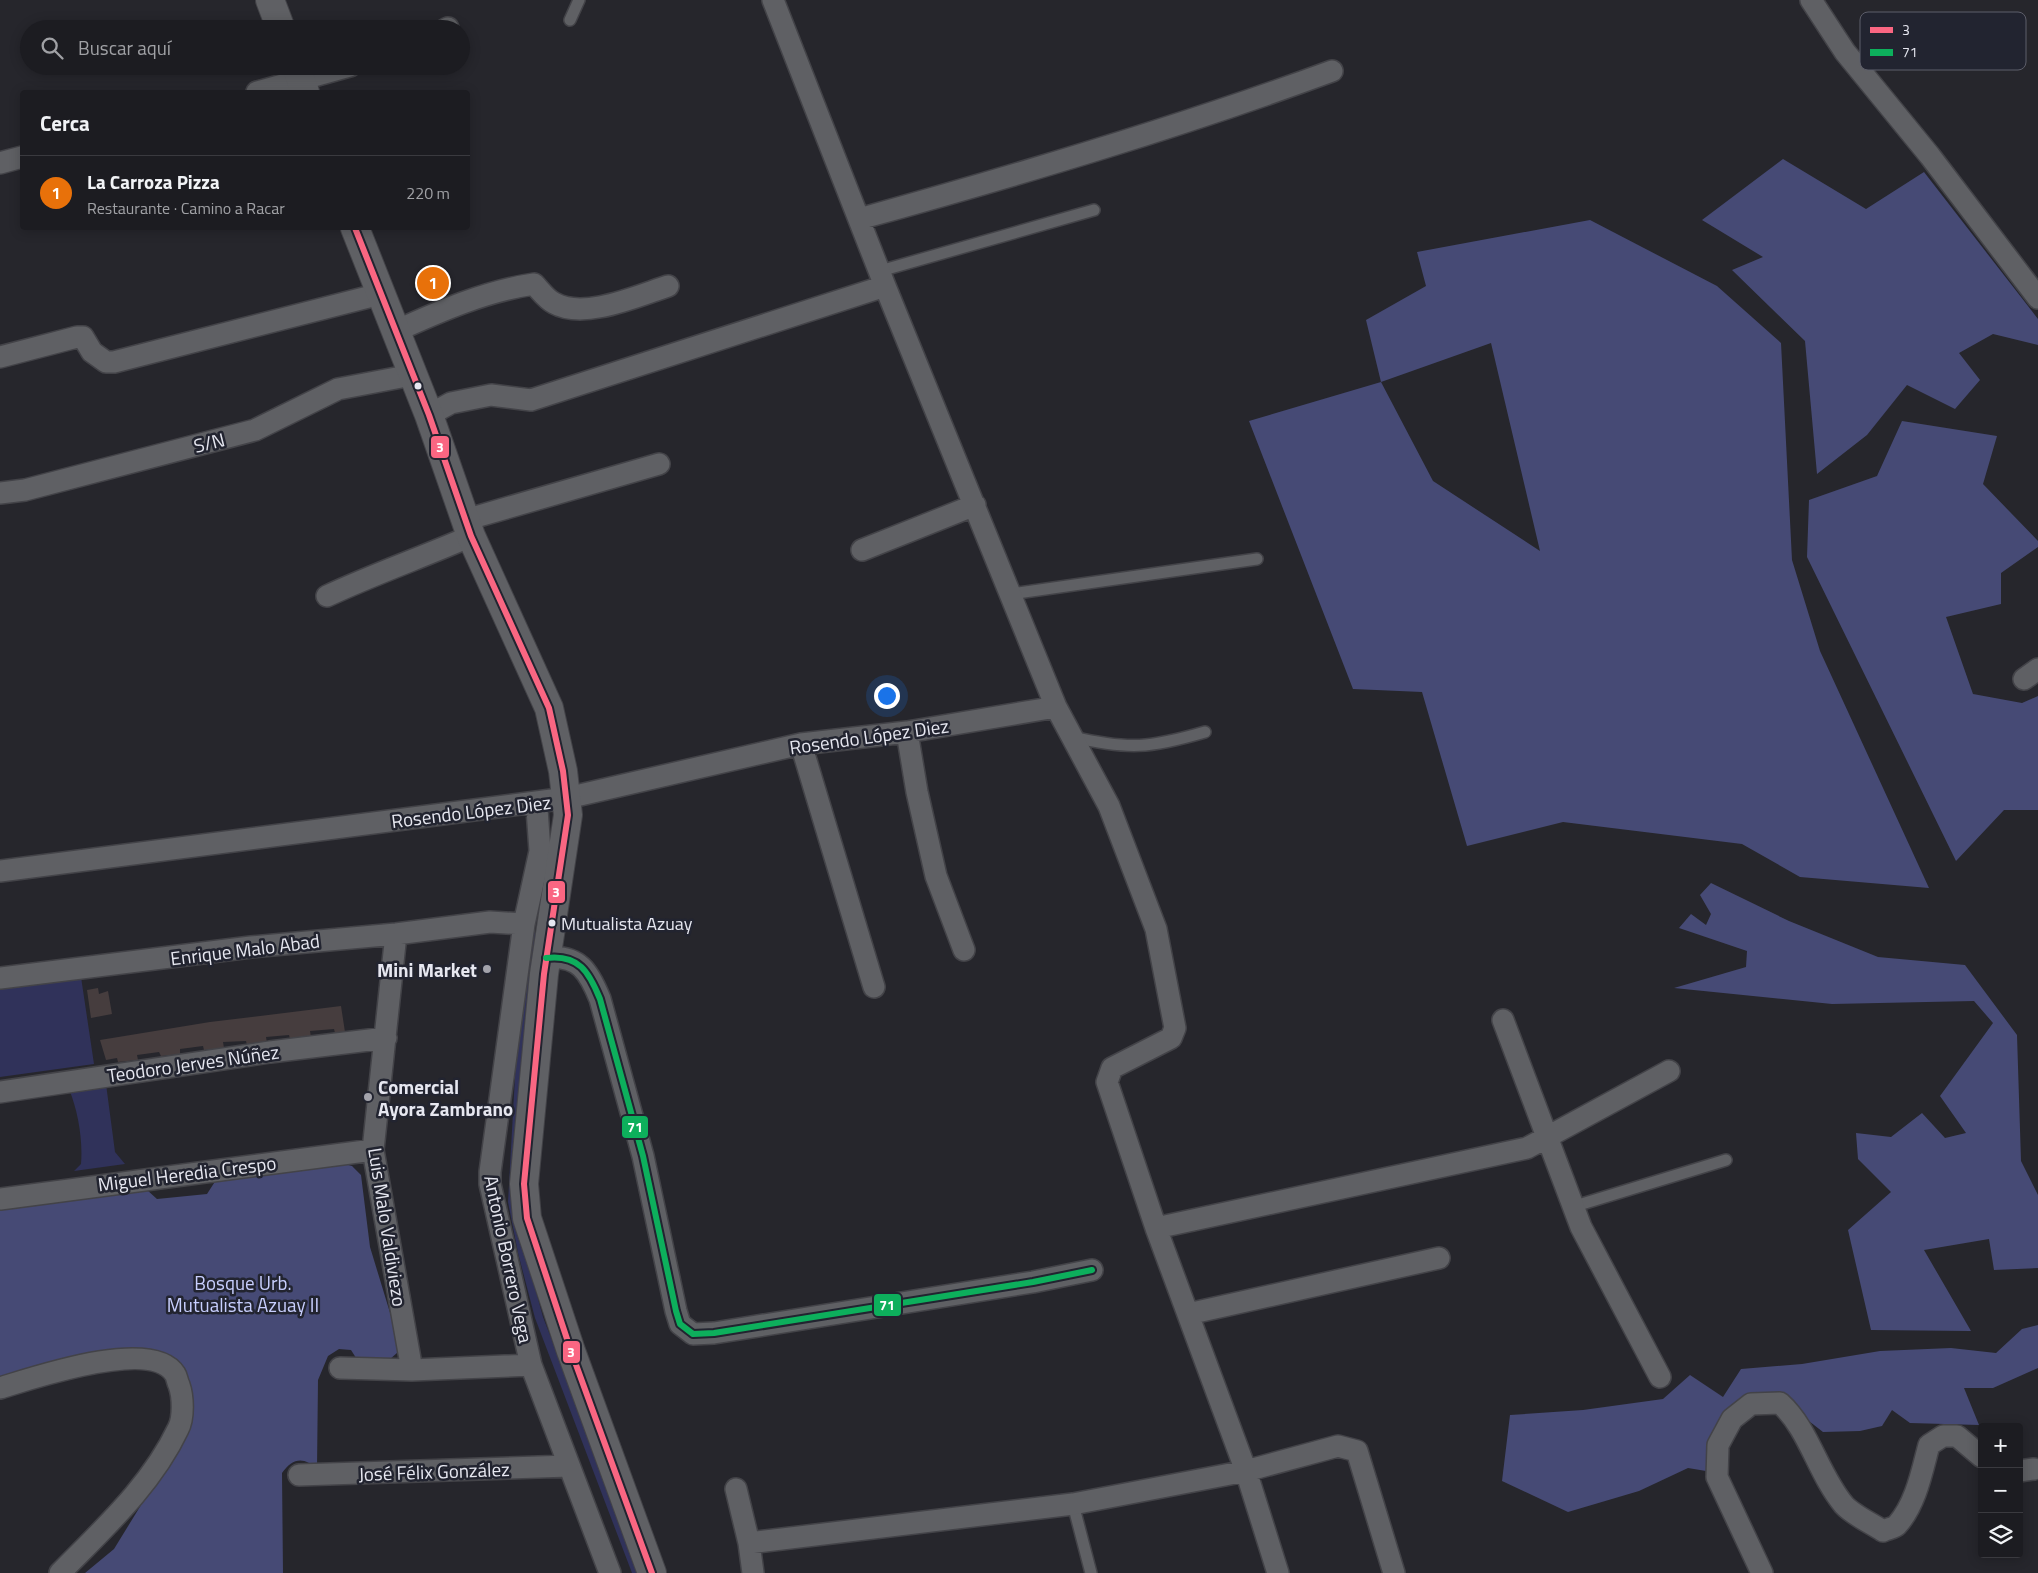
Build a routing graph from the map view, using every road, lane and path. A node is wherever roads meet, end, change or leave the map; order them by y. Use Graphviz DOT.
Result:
graph roads {
  1 [pos="270,0"];
  2 [pos="580,0"];
  3 [pos="772,0"];
  4 [pos="1811,0"];
  5 [pos="278,20"];
  6 [pos="570,20"];
  7 [pos="1332,72"];
  8 [pos="315,75"];
  9 [pos="300,79"];
  10 [pos="264,90"];
  11 [pos="20,158"];
  12 [pos="0,163"];
  13 [pos="1094,210"];
  14 [pos="860,219"];
  15 [pos="357,230"];
  16 [pos="882,279"];
  17 [pos="668,286"];
  18 [pos="380,294"];
  19 [pos="2038,298"];
  20 [pos="396,331"];
  21 [pos="0,357"];
  22 [pos="412,375"];
  23 [pos="429,415"];
  24 [pos="659,464"];
  25 [pos="0,493"];
  26 [pos="975,505"];
  27 [pos="468,528"];
  28 [pos="862,550"];
  29 [pos="1257,559"];
  30 [pos="1011,594"];
  31 [pos="327,596"];
  32 [pos="1056,707"];
  33 [pos="907,732"];
  34 [pos="1205,732"];
  35 [pos="1072,737"];
  36 [pos="801,744"];
  37 [pos="529,804"];
  38 [pos="568,807"];
  39 [pos="0,871"];
  40 [pos="524,928"];
  41 [pos="396,934"];
  42 [pos="964,950"];
  43 [pos="546,958"];
  44 [pos="0,978"];
  45 [pos="874,987"];
  46 [pos="1503,1020"];
  47 [pos="386,1038"];
  48 [pos="1669,1071"];
  49 [pos="0,1092"];
  50 [pos="1546,1139"];
  51 [pos="373,1150"];
  52 [pos="1726,1160"];
  53 [pos="0,1199"];
  54 [pos="1572,1207"];
  55 [pos="1156,1228"];
  56 [pos="1439,1258"];
  57 [pos="1092,1270"];
  58 [pos="1188,1314"];
  59 [pos="531,1365"];
  60 [pos="340,1368"];
  61 [pos="412,1370"];
  62 [pos="1660,1377"];
  63 [pos="0,1388"];
  64 [pos="1978,1454"];
  65 [pos="570,1466"];
  66 [pos="1246,1471"];
  67 [pos="299,1475"];
  68 [pos="736,1489"];
  69 [pos="1073,1504"];
  70 [pos="749,1542"];
  71 [pos="60,1573"];
  72 [pos="610,1573"];
  73 [pos="652,1573"];
  74 [pos="752,1573"];
  75 [pos="1090,1573"];
  76 [pos="1278,1573"];
  77 [pos="1394,1573"];
  78 [pos="1762,1573"];
  1 -- 5 [label="street"];
  2 -- 6 [label="lane"];
  3 -- 14 [label="street"];
  4 -- 19 [label="street"];
  7 -- 14 [label="street"];
  8 -- 9 [label="street"];
  9 -- 10 [label="street"];
  11 -- 12 [label="street"];
  13 -- 16 [label="lane"];
  14 -- 16 [label="street"];
  15 -- 18 [label="street"];
  16 -- 23 [label="street"];
  16 -- 26 [label="street"];
  17 -- 20 [label="street"];
  18 -- 20 [label="street"];
  18 -- 21 [label="street"];
  20 -- 22 [label="street"];
  22 -- 23 [label="street"];
  22 -- 25 [label="street, S/N"];
  23 -- 27 [label="street"];
  24 -- 27 [label="street"];
  26 -- 28 [label="street"];
  26 -- 30 [label="street"];
  27 -- 31 [label="street"];
  27 -- 38 [label="street"];
  29 -- 30 [label="lane"];
  30 -- 32 [label="street"];
  32 -- 33 [label="street, Rosendo López Diez"];
  32 -- 35 [label="street"];
  33 -- 36 [label="street, Rosendo López Diez"];
  33 -- 42 [label="street"];
  34 -- 35 [label="lane"];
  35 -- 55 [label="street"];
  36 -- 38 [label="street, Rosendo López Diez"];
  36 -- 45 [label="street"];
  37 -- 38 [label="street, Rosendo López Diez"];
  37 -- 39 [label="street, Rosendo López Diez"];
  37 -- 40 [label="street, Antonio Borrero Vega"];
  38 -- 43 [label="street"];
  40 -- 41 [label="street, Enrique Malo Abad"];
  40 -- 59 [label="street, Antonio Borrero Vega"];
  41 -- 44 [label="street, Enrique Malo Abad"];
  41 -- 47 [label="street, Luis Malo Valdiviezo"];
  43 -- 57 [label="street"];
  43 -- 73 [label="street"];
  46 -- 50 [label="street"];
  47 -- 49 [label="street, Teodoro Jerves Núñez"];
  47 -- 51 [label="street, Luis Malo Valdiviezo"];
  48 -- 50 [label="street"];
  50 -- 54 [label="street"];
  50 -- 55 [label="street"];
  51 -- 53 [label="street, Miguel Heredia Crespo"];
  51 -- 61 [label="street, Luis Malo Valdiviezo"];
  52 -- 54 [label="lane"];
  54 -- 62 [label="street"];
  55 -- 58 [label="street"];
  56 -- 58 [label="street"];
  58 -- 66 [label="street"];
  59 -- 61 [label="street"];
  59 -- 65 [label="street, Antonio Borrero Vega"];
  60 -- 61 [label="street"];
  63 -- 71 [label="street"];
  64 -- 78 [label="street"];
  65 -- 67 [label="street, José Félix González"];
  65 -- 72 [label="street, Antonio Borrero Vega"];
  66 -- 69 [label="street"];
  66 -- 76 [label="street"];
  66 -- 77 [label="street"];
  68 -- 70 [label="street"];
  69 -- 70 [label="street"];
  69 -- 75 [label="lane"];
  70 -- 74 [label="street"];
}
